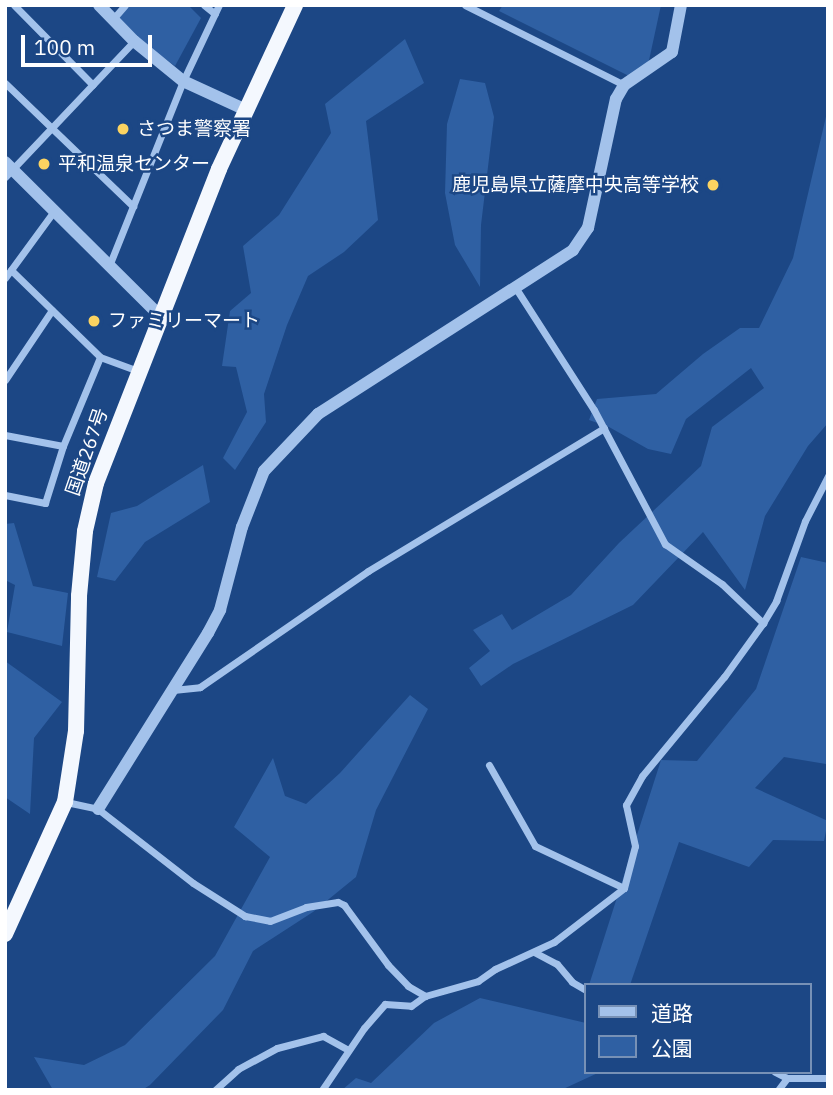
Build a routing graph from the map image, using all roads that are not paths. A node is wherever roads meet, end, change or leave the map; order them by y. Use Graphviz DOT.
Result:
graph roads {
  1 [pos="14,5"];
  2 [pos="99,5"];
  3 [pos="125,5"];
  4 [pos="204,5"];
  5 [pos="219,5"];
  6 [pos="295,5"];
  7 [pos="465,5"];
  8 [pos="681,5"];
  9 [pos="215,14"];
  10 [pos="113,19"];
  11 [pos="134,41"];
  12 [pos="184,81"];
  13 [pos="5,83"];
  14 [pos="93,85"];
  15 [pos="624,85"];
  16 [pos="244,109"];
  17 [pos="50,127"];
  18 [pos="7,169"];
  19 [pos="133,206"];
  20 [pos="54,211"];
  21 [pos="108,266"];
  22 [pos="11,270"];
  23 [pos="5,278"];
  24 [pos="515,287"];
  25 [pos="52,310"];
  26 [pos="161,317"];
  27 [pos="100,357"];
  28 [pos="139,371"];
  29 [pos="5,380"];
  30 [pos="604,428"];
  31 [pos="5,435"];
  32 [pos="63,446"];
  33 [pos="828,476"];
  34 [pos="5,495"];
  35 [pos="763,623"];
  36 [pos="173,690"];
  37 [pos="489,765"];
  38 [pos="65,802"];
  39 [pos="98,809"];
  40 [pos="624,888"];
  41 [pos="5,934"];
  42 [pos="534,952"];
  43 [pos="584,989"];
  44 [pos="425,996"];
  45 [pos="348,1050"];
  46 [pos="780,1074"];
  47 [pos="787,1077"];
  48 [pos="828,1078"];
  49 [pos="215,1090"];
  50 [pos="322,1090"];
  51 [pos="778,1090"];
  1 -- 14 [label="street"];
  2 -- 10 [label="street"];
  3 -- 10 [label="street"];
  4 -- 9 [label="street"];
  5 -- 9 [label="street"];
  6 -- 16 [label="highway, 国道267号"];
  7 -- 15 [label="street"];
  8 -- 15 [label="street"];
  9 -- 12 [label="street"];
  10 -- 11 [label="street"];
  11 -- 12 [label="street"];
  11 -- 14 [label="street"];
  12 -- 16 [label="street"];
  12 -- 19 [label="street"];
  13 -- 17 [label="street"];
  14 -- 17 [label="street"];
  15 -- 24 [label="street"];
  16 -- 26 [label="highway, 国道267号"];
  17 -- 18 [label="street"];
  17 -- 19 [label="street"];
  18 -- 20 [label="street"];
  19 -- 21 [label="street"];
  20 -- 21 [label="street"];
  20 -- 22 [label="street"];
  21 -- 26 [label="street"];
  22 -- 23 [label="street"];
  22 -- 25 [label="street"];
  24 -- 30 [label="street"];
  24 -- 36 [label="street"];
  25 -- 27 [label="street"];
  25 -- 29 [label="street"];
  26 -- 28 [label="highway, 国道267号"];
  27 -- 28 [label="street"];
  27 -- 32 [label="street"];
  28 -- 38 [label="highway, 国道267号"];
  30 -- 35 [label="street"];
  30 -- 36 [label="street"];
  31 -- 32 [label="street"];
  32 -- 34 [label="street"];
  33 -- 35 [label="street"];
  35 -- 40 [label="street"];
  36 -- 39 [label="street"];
  37 -- 40 [label="street"];
  38 -- 39 [label="street"];
  38 -- 41 [label="highway, 国道267号"];
  39 -- 44 [label="street"];
  40 -- 42 [label="street"];
  42 -- 43 [label="street"];
  42 -- 44 [label="street"];
  44 -- 45 [label="street"];
  45 -- 49 [label="street"];
  45 -- 50 [label="street"];
  46 -- 47 [label="street"];
  47 -- 48 [label="street"];
  47 -- 51 [label="street"];
}
